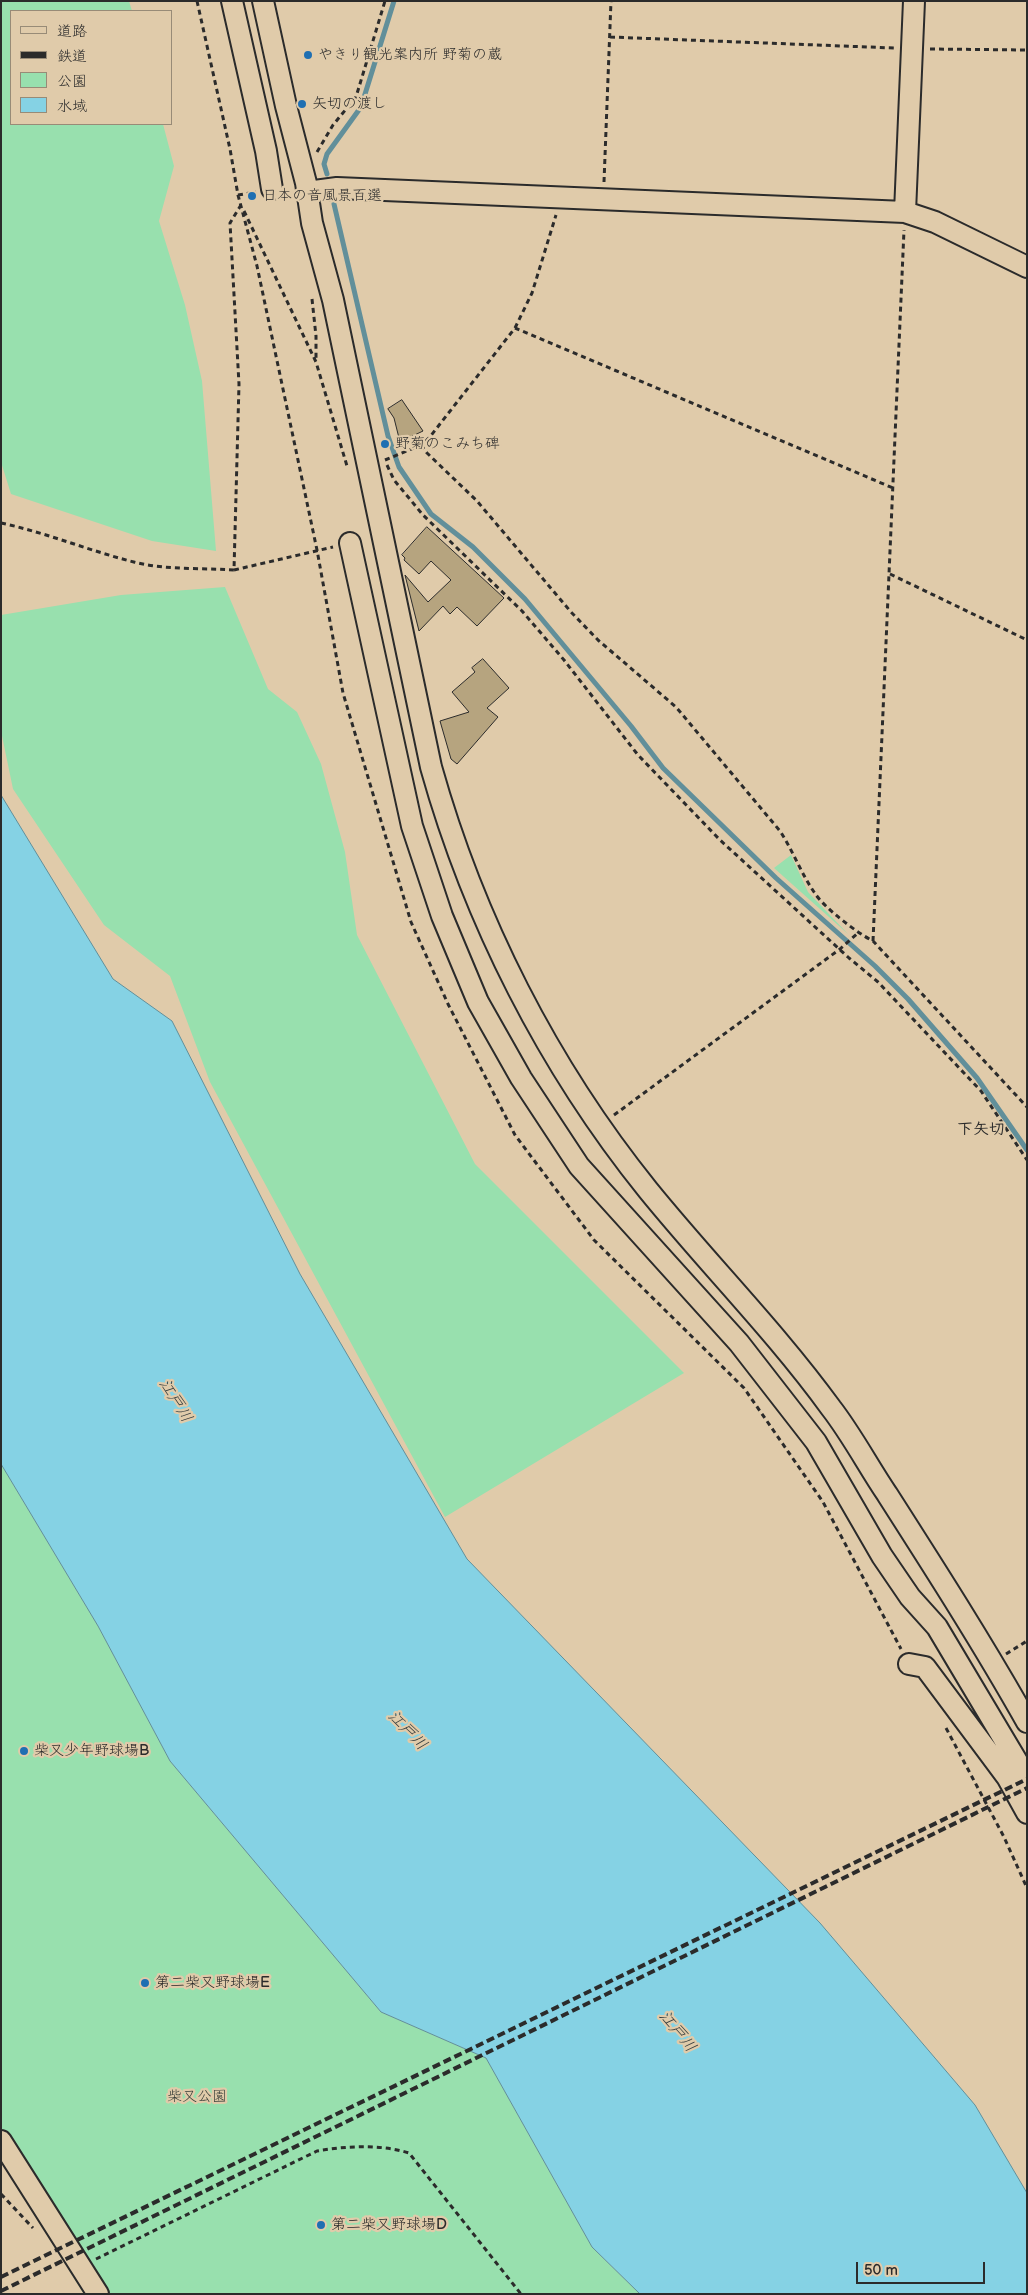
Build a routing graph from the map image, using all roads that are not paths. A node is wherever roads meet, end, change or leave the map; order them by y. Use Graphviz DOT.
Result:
graph roads {
  1 [pos="232,1"];
  2 [pos="263,1"];
  3 [pos="914,1"];
  4 [pos="305,183"];
  5 [pos="272,189"];
  6 [pos="905,212"];
  7 [pos="1027,267"];
  8 [pos="350,543"];
  9 [pos="909,1664"];
  10 [pos="1027,1722"];
  11 [pos="1027,1778"];
  12 [pos="1027,1813"];
  13 [pos="1,2142"];
  14 [pos="98,2294"];
  1 -- 5 [label="street"];
  2 -- 4 [label="street"];
  3 -- 6 [label="street"];
  4 -- 6 [label="street"];
  4 -- 10 [label="street"];
  6 -- 7 [label="street"];
  8 -- 11 [label="street"];
  9 -- 12 [label="street"];
  13 -- 14 [label="street"];
}
